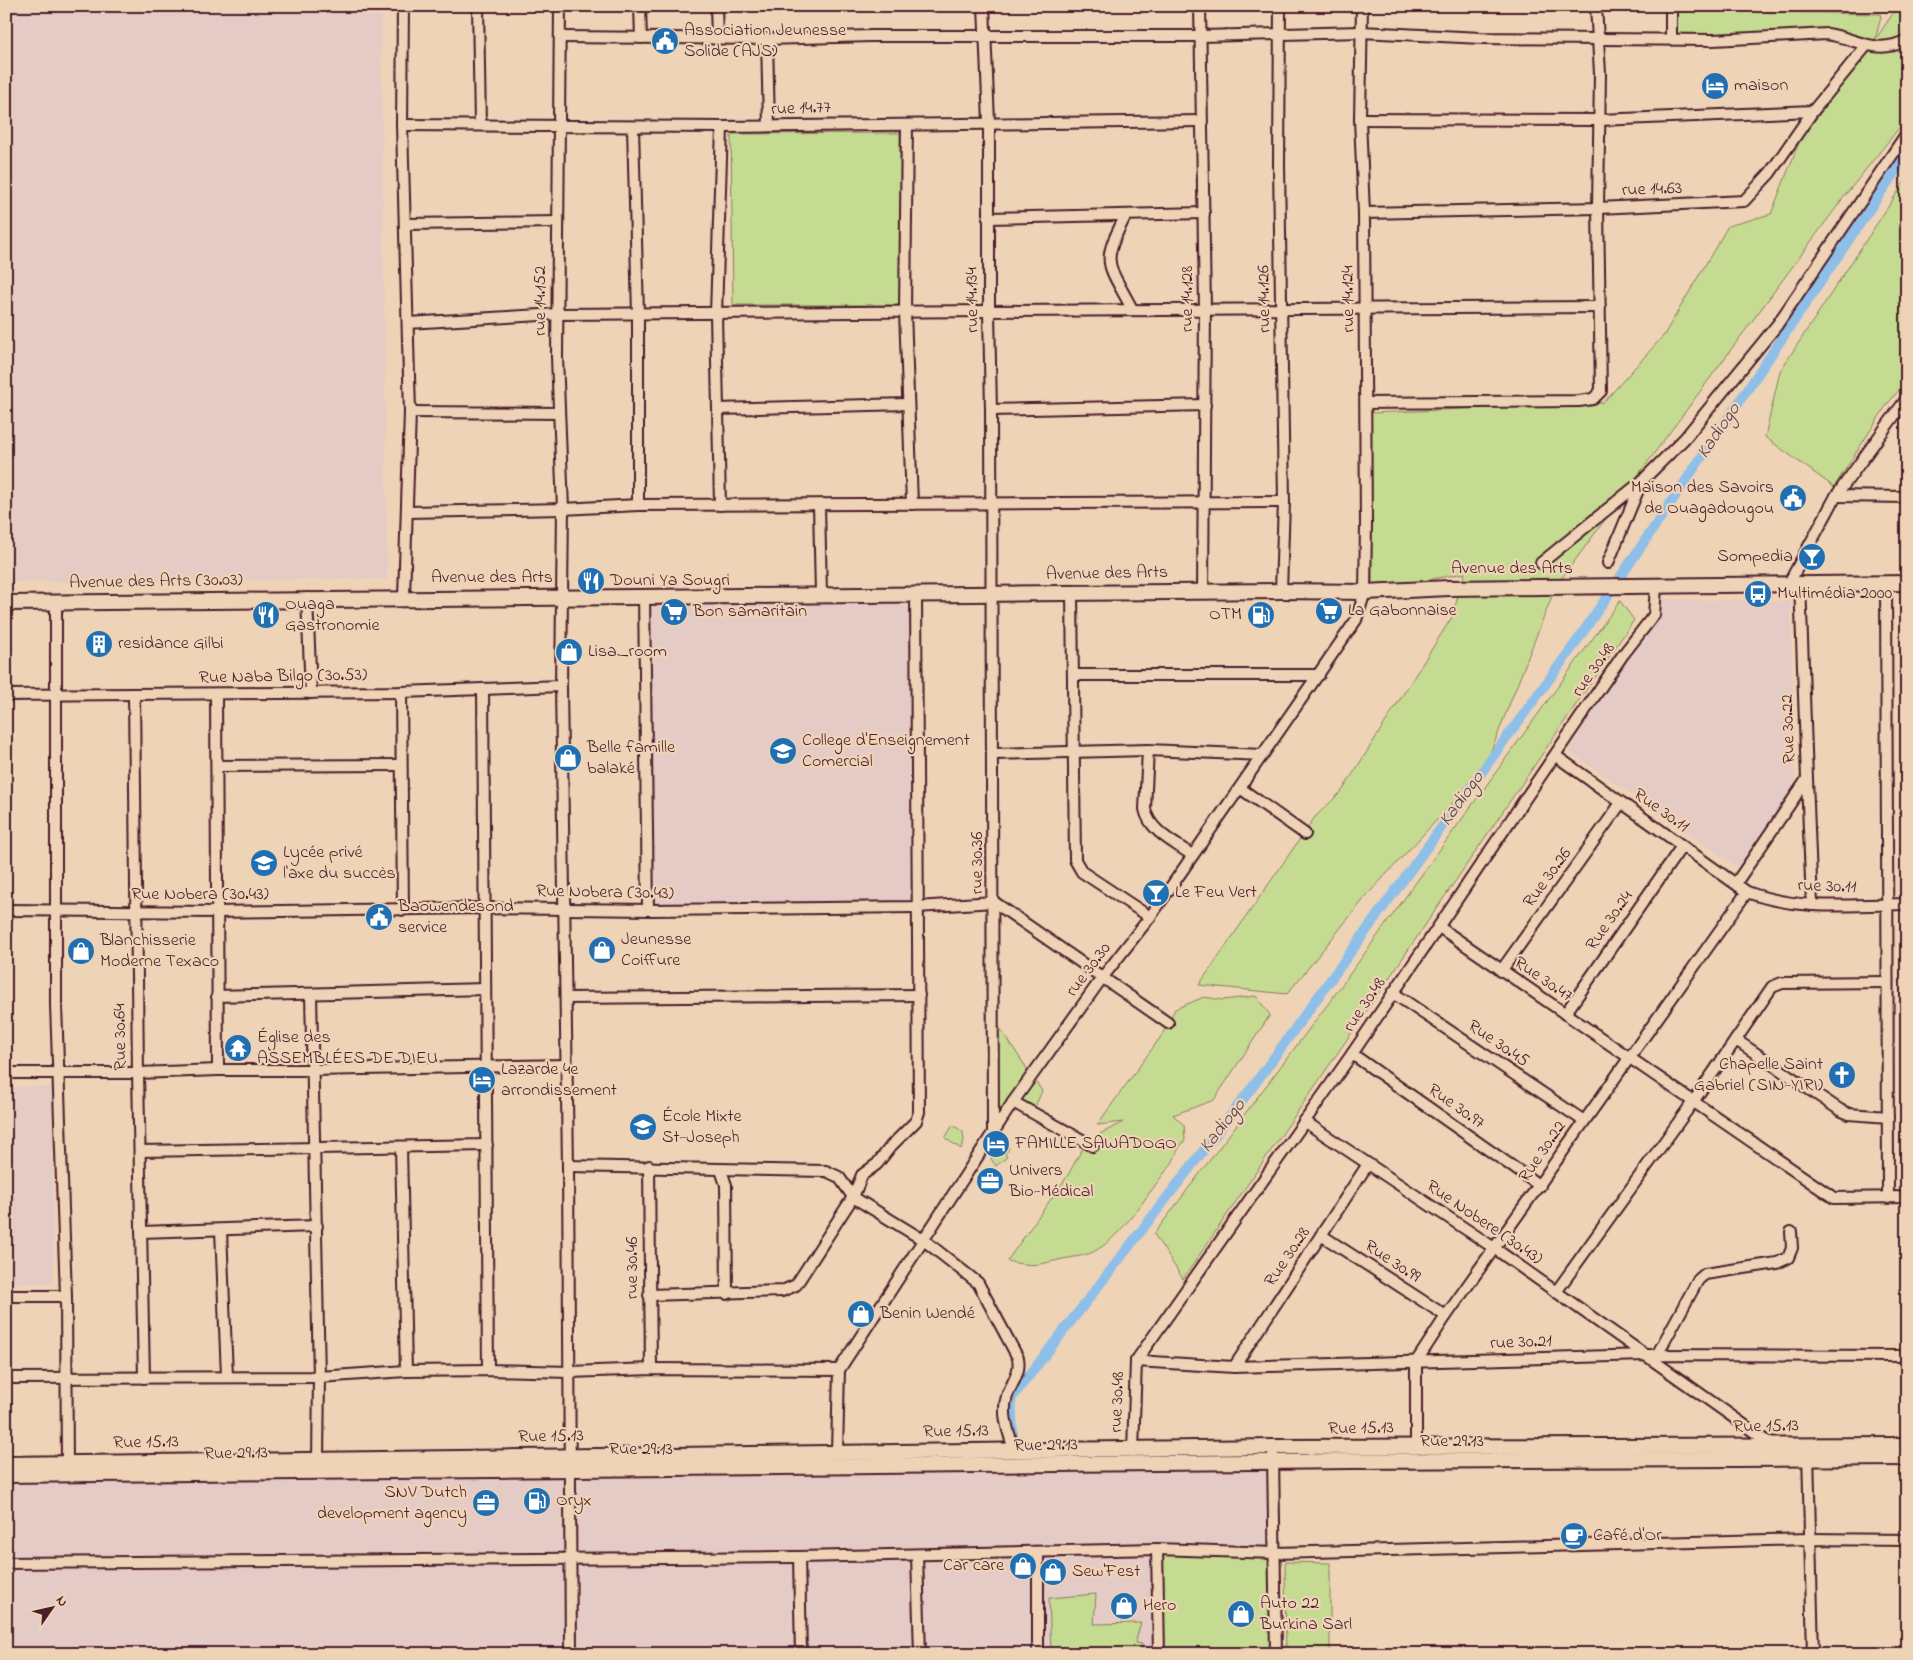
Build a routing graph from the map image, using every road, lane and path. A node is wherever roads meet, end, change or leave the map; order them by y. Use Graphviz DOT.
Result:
graph roads {
  1 [pos="403,6"];
  2 [pos="478,6"];
  3 [pos="560,6"];
  4 [pos="640,6"];
  5 [pos="716,6"];
  6 [pos="984,6"];
  7 [pos="1200,6"];
  8 [pos="1280,6"];
  9 [pos="1362,6"];
  10 [pos="1596,6"];
  11 [pos="1671,6"];
  12 [pos="1361,32"];
  13 [pos="1280,34"];
  14 [pos="985,36"];
  15 [pos="1202,36"];
  16 [pos="561,37"];
  17 [pos="717,37"];
  18 [pos="641,38"];
  19 [pos="768,39"];
  20 [pos="1596,39"];
  21 [pos="1671,39"];
  22 [pos="1907,40"];
  23 [pos="1866,46"];
  24 [pos="1813,111"];
  25 [pos="1360,119"];
  26 [pos="1599,120"];
  27 [pos="1201,121"];
  28 [pos="989,122"];
  29 [pos="402,124"];
  30 [pos="480,125"];
  31 [pos="907,125"];
  32 [pos="560,126"];
  33 [pos="722,126"];
  34 [pos="769,126"];
  35 [pos="633,127"];
  36 [pos="1907,133"];
  37 [pos="1598,208"];
  38 [pos="1204,213"];
  39 [pos="1364,213"];
  40 [pos="1126,215"];
  41 [pos="988,218"];
  42 [pos="558,222"];
  43 [pos="406,224"];
  44 [pos="1600,307"];
  45 [pos="1205,308"];
  46 [pos="1282,308"];
  47 [pos="1132,309"];
  48 [pos="1365,309"];
  49 [pos="905,312"];
  50 [pos="989,312"];
  51 [pos="558,314"];
  52 [pos="638,314"];
  53 [pos="716,314"];
  54 [pos="408,323"];
  55 [pos="1907,398"];
  56 [pos="1366,403"];
  57 [pos="907,404"];
  58 [pos="1205,404"];
  59 [pos="718,409"];
  60 [pos="992,410"];
  61 [pos="410,412"];
  62 [pos="558,413"];
  63 [pos="1641,482"];
  64 [pos="1836,496"];
  65 [pos="1907,496"];
  66 [pos="1204,501"];
  67 [pos="1284,502"];
  68 [pos="638,504"];
  69 [pos="912,504"];
  70 [pos="992,504"];
  71 [pos="720,505"];
  72 [pos="819,505"];
  73 [pos="563,509"];
  74 [pos="407,512"];
  75 [pos="1608,562"];
  76 [pos="1541,563"];
  77 [pos="1795,583"];
  78 [pos="1886,583"];
  79 [pos="1907,583"];
  80 [pos="1656,587"];
  81 [pos="1203,591"];
  82 [pos="1281,591"];
  83 [pos="1365,592"];
  84 [pos="991,593"];
  85 [pos="821,594"];
  86 [pos="916,594"];
  87 [pos="1072,594"];
  88 [pos="644,595"];
  89 [pos="562,596"];
  90 [pos="404,597"];
  91 [pos="307,598"];
  92 [pos="56,602"];
  93 [pos="6,603"];
  94 [pos="1073,675"];
  95 [pos="1319,675"];
  96 [pos="561,686"];
  97 [pos="483,689"];
  98 [pos="311,692"];
  99 [pos="401,692"];
  100 [pos="216,694"];
  101 [pos="6,695"];
  102 [pos="134,695"];
  103 [pos="55,696"];
  104 [pos="1148,750"];
  105 [pos="1073,753"];
  106 [pos="993,754"];
  107 [pos="1262,755"];
  108 [pos="1556,756"];
  109 [pos="400,765"];
  110 [pos="217,766"];
  111 [pos="1807,780"];
  112 [pos="1240,788"];
  113 [pos="1621,803"];
  114 [pos="1305,834"];
  115 [pos="1682,846"];
  116 [pos="1192,855"];
  117 [pos="1736,883"];
  118 [pos="1747,892"];
  119 [pos="994,902"];
  120 [pos="1907,904"];
  121 [pos="1812,905"];
  122 [pos="1889,905"];
  123 [pos="917,907"];
  124 [pos="484,908"];
  125 [pos="563,908"];
  126 [pos="648,909"];
  127 [pos="6,910"];
  128 [pos="56,910"];
  129 [pos="403,910"];
  130 [pos="136,912"];
  131 [pos="216,912"];
  132 [pos="1150,917"];
  133 [pos="1439,927"];
  134 [pos="1500,971"];
  135 [pos="1102,978"];
  136 [pos="1887,982"];
  137 [pos="485,989"];
  138 [pos="1393,993"];
  139 [pos="311,994"];
  140 [pos="919,995"];
  141 [pos="217,996"];
  142 [pos="566,998"];
  143 [pos="1565,1014"];
  144 [pos="1168,1023"];
  145 [pos="1736,1040"];
  146 [pos="1352,1054"];
  147 [pos="1630,1058"];
  148 [pos="565,1065"];
  149 [pos="486,1067"];
  150 [pos="218,1070"];
  151 [pos="312,1070"];
  152 [pos="6,1072"];
  153 [pos="58,1073"];
  154 [pos="138,1073"];
  155 [pos="1013,1102"];
  156 [pos="1693,1102"];
  157 [pos="1888,1117"];
  158 [pos="1304,1121"];
  159 [pos="1584,1121"];
  160 [pos="993,1133"];
  161 [pos="487,1145"];
  162 [pos="1093,1146"];
  163 [pos="401,1147"];
  164 [pos="315,1149"];
  165 [pos="140,1151"];
  166 [pos="1368,1164"];
  167 [pos="568,1166"];
  168 [pos="649,1166"];
  169 [pos="721,1170"];
  170 [pos="1540,1186"];
  171 [pos="853,1196"];
  172 [pos="1907,1197"];
  173 [pos="1888,1198"];
  174 [pos="317,1226"];
  175 [pos="221,1230"];
  176 [pos="142,1232"];
  177 [pos="1791,1232"];
  178 [pos="1321,1236"];
  179 [pos="925,1240"];
  180 [pos="1494,1248"];
  181 [pos="1556,1292"];
  182 [pos="726,1294"];
  183 [pos="6,1296"];
  184 [pos="66,1296"];
  185 [pos="649,1296"];
  186 [pos="1446,1316"];
  187 [pos="1645,1355"];
  188 [pos="1657,1355"];
  189 [pos="1907,1356"];
  190 [pos="1136,1361"];
  191 [pos="1416,1362"];
  192 [pos="1234,1367"];
  193 [pos="651,1369"];
  194 [pos="488,1370"];
  195 [pos="839,1370"];
  196 [pos="406,1371"];
  197 [pos="570,1372"];
  198 [pos="227,1376"];
  199 [pos="320,1377"];
  200 [pos="6,1378"];
  201 [pos="66,1378"];
  202 [pos="144,1378"];
  203 [pos="1907,1445"];
  204 [pos="1774,1446"];
  205 [pos="1273,1447"];
  206 [pos="1416,1447"];
  207 [pos="1014,1450"];
  208 [pos="1133,1451"];
  209 [pos="837,1452"];
  210 [pos="1808,1452"];
  211 [pos="1907,1458"];
  212 [pos="318,1460"];
  213 [pos="570,1462"];
  214 [pos="1273,1462"];
  215 [pos="6,1464"];
  216 [pos="67,1469"];
  217 [pos="6,1476"];
  218 [pos="1809,1539"];
  219 [pos="1907,1540"];
  220 [pos="1157,1548"];
  221 [pos="1038,1553"];
  222 [pos="1275,1553"];
  223 [pos="917,1555"];
  224 [pos="799,1557"];
  225 [pos="571,1559"];
  226 [pos="6,1564"];
  227 [pos="571,1654"];
  228 [pos="801,1654"];
  229 [pos="920,1654"];
  230 [pos="1038,1654"];
  231 [pos="1159,1654"];
  232 [pos="1276,1654"];
  233 [pos="1813,1654"];
  1 -- 29 [label="street"];
  2 -- 30 [label="street"];
  3 -- 16 [label="street, rue 14.152"];
  4 -- 18 [label="street"];
  5 -- 17 [label="street"];
  6 -- 14 [label="street, rue 14.134"];
  7 -- 15 [label="street, rue 14.128"];
  8 -- 13 [label="street, rue 14.126"];
  9 -- 12 [label="street, rue 14.124"];
  10 -- 20 [label="street"];
  11 -- 21 [label="street"];
  12 -- 13 [label="street"];
  12 -- 20 [label="street"];
  12 -- 25 [label="street, rue 14.124"];
  13 -- 15 [label="street"];
  13 -- 46 [label="street, rue 14.126"];
  14 -- 15 [label="street"];
  14 -- 19 [label="street"];
  14 -- 28 [label="street, rue 14.134"];
  15 -- 27 [label="street, rue 14.128"];
  16 -- 18 [label="street"];
  16 -- 32 [label="street, rue 14.152"];
  17 -- 18 [label="street"];
  17 -- 19 [label="street"];
  19 -- 34 [label="street"];
  20 -- 21 [label="street"];
  20 -- 26 [label="street"];
  21 -- 23 [label="street"];
  22 -- 23 [label="street"];
  23 -- 24 [label="street, rue 14.63"];
  24 -- 26 [label="street"];
  24 -- 37 [label="street, rue 14.63"];
  25 -- 26 [label="street"];
  25 -- 39 [label="street, rue 14.124"];
  26 -- 37 [label="street"];
  27 -- 28 [label="street, rue 14.77"];
  27 -- 38 [label="street, rue 14.128"];
  28 -- 31 [label="street, rue 14.77"];
  28 -- 41 [label="street, rue 14.134"];
  29 -- 30 [label="street, rue 14.77"];
  29 -- 43 [label="street"];
  30 -- 32 [label="street, rue 14.77"];
  31 -- 34 [label="street, rue 14.77"];
  31 -- 49 [label="street"];
  32 -- 35 [label="street, rue 14.77"];
  32 -- 42 [label="street, rue 14.152"];
  33 -- 34 [label="street, rue 14.77"];
  33 -- 35 [label="street, rue 14.77"];
  33 -- 53 [label="street"];
  35 -- 52 [label="street"];
  36 -- 63 [label="street"];
  37 -- 39 [label="street, rue 14.63"];
  37 -- 44 [label="street"];
  38 -- 40 [label="street"];
  38 -- 45 [label="street, rue 14.128"];
  39 -- 48 [label="street, rue 14.124"];
  40 -- 41 [label="street"];
  40 -- 47 [label="street"];
  41 -- 50 [label="street, rue 14.134"];
  42 -- 43 [label="street"];
  42 -- 51 [label="street, rue 14.152"];
  43 -- 54 [label="street"];
  44 -- 48 [label="street"];
  44 -- 56 [label="street"];
  45 -- 46 [label="street"];
  45 -- 47 [label="street"];
  45 -- 58 [label="street, rue 14.128"];
  46 -- 48 [label="street"];
  46 -- 67 [label="street, rue 14.126"];
  47 -- 50 [label="street"];
  48 -- 56 [label="street, rue 14.124"];
  49 -- 50 [label="street"];
  49 -- 53 [label="street"];
  49 -- 57 [label="street"];
  50 -- 60 [label="street, rue 14.134"];
  51 -- 52 [label="street"];
  51 -- 54 [label="street"];
  51 -- 62 [label="street, rue 14.152"];
  52 -- 53 [label="street"];
  52 -- 68 [label="street"];
  53 -- 59 [label="street"];
  54 -- 61 [label="street"];
  55 -- 64 [label="street"];
  56 -- 83 [label="street, rue 14.124"];
  57 -- 59 [label="street"];
  57 -- 69 [label="street"];
  58 -- 60 [label="street"];
  58 -- 66 [label="street, rue 14.128"];
  59 -- 71 [label="street"];
  60 -- 70 [label="street, rue 14.134"];
  61 -- 62 [label="street"];
  61 -- 74 [label="street"];
  62 -- 73 [label="street, rue 14.152"];
  63 -- 75 [label="street"];
  63 -- 76 [label="street"];
  64 -- 65 [label="street"];
  64 -- 77 [label="street"];
  66 -- 67 [label="street"];
  66 -- 70 [label="street"];
  66 -- 81 [label="street, rue 14.128"];
  67 -- 82 [label="street, rue 14.126"];
  68 -- 71 [label="street"];
  68 -- 73 [label="street"];
  69 -- 70 [label="street"];
  69 -- 72 [label="street"];
  70 -- 84 [label="street, rue 14.134"];
  71 -- 72 [label="street"];
  72 -- 85 [label="street"];
  73 -- 74 [label="street"];
  73 -- 89 [label="street, rue 14.152"];
  74 -- 90 [label="street"];
  77 -- 78 [label="main road, Avenue des Arts"];
  77 -- 80 [label="main road, Avenue des Arts"];
  77 -- 111 [label="street, Rue 30.22"];
  78 -- 79 [label="main road, Avenue des Arts"];
  78 -- 122 [label="street"];
  80 -- 83 [label="main road, Avenue des Arts"];
  80 -- 108 [label="street, rue 30.48"];
  81 -- 82 [label="main road, Avenue des Arts"];
  81 -- 87 [label="main road, Avenue des Arts"];
  82 -- 83 [label="main road, Avenue des Arts"];
  83 -- 95 [label="street, rue 30.30"];
  84 -- 86 [label="main road, Avenue des Arts"];
  84 -- 87 [label="main road, Avenue des Arts"];
  84 -- 106 [label="street, rue 30.36"];
  85 -- 86 [label="main road, Avenue des Arts"];
  85 -- 88 [label="main road, Avenue des Arts"];
  86 -- 123 [label="street"];
  87 -- 94 [label="street"];
  88 -- 89 [label="main road, Avenue des Arts"];
  88 -- 126 [label="street"];
  89 -- 90 [label="main road, Avenue des Arts"];
  89 -- 96 [label="street, rue 14.152"];
  90 -- 91 [label="main road, Avenue des Arts"];
  91 -- 92 [label="main road, Avenue des Arts (30.03)"];
  91 -- 98 [label="street"];
  92 -- 93 [label="main road, Avenue des Arts (30.03)"];
  92 -- 103 [label="street"];
  94 -- 95 [label="street"];
  94 -- 105 [label="street"];
  95 -- 107 [label="street, rue 30.30"];
  96 -- 97 [label="street, Rue Naba Bilgo (30.53)"];
  96 -- 125 [label="street, rue 14.152"];
  97 -- 99 [label="street, Rue Naba Bilgo (30.53)"];
  97 -- 124 [label="street"];
  98 -- 99 [label="street, Rue Naba Bilgo (30.53)"];
  98 -- 100 [label="street, Rue Naba Bilgo (30.53)"];
  99 -- 109 [label="street"];
  100 -- 102 [label="street, Rue Naba Bilgo (30.53)"];
  100 -- 110 [label="street"];
  101 -- 103 [label="street, Rue Naba Bilgo (30.53)"];
  102 -- 103 [label="street, Rue Naba Bilgo (30.53)"];
  102 -- 130 [label="street, Rue 30.64"];
  103 -- 128 [label="street"];
  104 -- 105 [label="street"];
  104 -- 107 [label="street"];
  104 -- 116 [label="street"];
  105 -- 106 [label="street"];
  105 -- 132 [label="street"];
  106 -- 119 [label="street, rue 30.36"];
  107 -- 112 [label="street, rue 30.30"];
  108 -- 113 [label="street, Rue 30.11"];
  108 -- 133 [label="street, rue 30.48"];
  109 -- 110 [label="street"];
  109 -- 129 [label="street"];
  110 -- 131 [label="street"];
  111 -- 117 [label="street, Rue 30.22"];
  111 -- 121 [label="street"];
  112 -- 114 [label="street"];
  112 -- 116 [label="street, rue 30.30"];
  113 -- 115 [label="street, Rue 30.11"];
  113 -- 134 [label="street, Rue 30.26"];
  115 -- 117 [label="street, Rue 30.11"];
  115 -- 143 [label="street, Rue 30.24"];
  116 -- 132 [label="street, rue 30.30"];
  117 -- 118 [label="street, Rue 30.11"];
  118 -- 121 [label="street, rue 30.11"];
  118 -- 147 [label="street, Rue 30.22"];
  119 -- 123 [label="street, Rue Nobera (30.43)"];
  119 -- 135 [label="street"];
  119 -- 160 [label="street, rue 30.36"];
  120 -- 122 [label="street, rue 30.11"];
  121 -- 122 [label="street, rue 30.11"];
  122 -- 136 [label="street"];
  123 -- 126 [label="street, Rue Nobera (30.43)"];
  123 -- 140 [label="street"];
  124 -- 125 [label="street, Rue Nobera (30.43)"];
  124 -- 129 [label="street, Rue Nobera (30.43)"];
  124 -- 137 [label="street"];
  125 -- 126 [label="street, Rue Nobera (30.43)"];
  125 -- 142 [label="street, rue 14.152"];
  127 -- 128 [label="street, Rue Nobera (30.43)"];
  128 -- 130 [label="street, Rue Nobera (30.43)"];
  128 -- 153 [label="street"];
  129 -- 131 [label="street, Rue Nobera (30.43)"];
  130 -- 131 [label="street, Rue Nobera (30.43)"];
  130 -- 154 [label="street, Rue 30.64"];
  131 -- 141 [label="street"];
  132 -- 135 [label="street, rue 30.30"];
  133 -- 134 [label="street, Rue 30.47"];
  133 -- 138 [label="street, rue 30.48"];
  134 -- 143 [label="street, Rue 30.47"];
  135 -- 144 [label="street"];
  135 -- 155 [label="street, rue 30.30"];
  136 -- 145 [label="street"];
  136 -- 157 [label="street"];
  137 -- 139 [label="street"];
  137 -- 149 [label="street"];
  138 -- 146 [label="street, rue 30.48"];
  138 -- 159 [label="street, Rue 30.45"];
  139 -- 141 [label="street"];
  139 -- 151 [label="street"];
  140 -- 142 [label="street"];
  140 -- 171 [label="street"];
  141 -- 150 [label="street"];
  142 -- 148 [label="street, rue 14.152"];
  143 -- 147 [label="street, Rue 30.47"];
  145 -- 156 [label="street"];
  145 -- 157 [label="street"];
  146 -- 158 [label="street, rue 30.48"];
  146 -- 170 [label="street, Rue 30.97"];
  147 -- 156 [label="street, Rue 30.47"];
  147 -- 159 [label="street, Rue 30.22"];
  148 -- 149 [label="street"];
  148 -- 167 [label="street, rue 14.152"];
  149 -- 151 [label="street"];
  149 -- 161 [label="street"];
  150 -- 151 [label="street"];
  150 -- 154 [label="street"];
  151 -- 164 [label="street"];
  152 -- 153 [label="street"];
  153 -- 154 [label="street"];
  153 -- 184 [label="street"];
  154 -- 165 [label="street, Rue 30.64"];
  155 -- 160 [label="street, rue 30.30"];
  155 -- 162 [label="street"];
  156 -- 173 [label="street, Rue 30.47"];
  156 -- 181 [label="street"];
  157 -- 173 [label="street"];
  158 -- 166 [label="street, Rue Nobere (30.43)"];
  158 -- 190 [label="street, rue 30.48"];
  159 -- 170 [label="street, Rue 30.22"];
  160 -- 179 [label="street, rue 30.30"];
  161 -- 163 [label="street"];
  161 -- 194 [label="street"];
  163 -- 164 [label="street"];
  163 -- 196 [label="street"];
  164 -- 165 [label="street"];
  164 -- 174 [label="street"];
  165 -- 176 [label="street, Rue 30.64"];
  166 -- 178 [label="street, Rue 30.28"];
  166 -- 180 [label="street, Rue Nobere (30.43)"];
  167 -- 168 [label="street"];
  167 -- 197 [label="street, rue 14.152"];
  168 -- 169 [label="street"];
  168 -- 185 [label="street, rue 30.46"];
  169 -- 171 [label="street"];
  169 -- 182 [label="street"];
  170 -- 180 [label="street, Rue 30.22"];
  171 -- 179 [label="street"];
  171 -- 182 [label="street"];
  172 -- 173 [label="street, Rue 30.47"];
  174 -- 175 [label="street"];
  174 -- 199 [label="street"];
  175 -- 176 [label="street"];
  175 -- 198 [label="street"];
  176 -- 202 [label="street, Rue 30.64"];
  177 -- 188 [label="street"];
  178 -- 186 [label="street, Rue 30.99"];
  178 -- 192 [label="street, Rue 30.28"];
  179 -- 195 [label="street, rue 30.30"];
  179 -- 207 [label="street"];
  180 -- 181 [label="street, Rue Nobere (30.43)"];
  180 -- 186 [label="street, Rue 30.22"];
  181 -- 187 [label="street, Rue Nobere (30.43)"];
  182 -- 185 [label="street"];
  183 -- 184 [label="street"];
  184 -- 201 [label="street"];
  185 -- 193 [label="street, rue 30.46"];
  186 -- 191 [label="street, Rue 30.22"];
  187 -- 188 [label="street, rue 30.21"];
  187 -- 191 [label="street, rue 30.21"];
  187 -- 204 [label="street, Rue Nobere (30.43)"];
  188 -- 189 [label="street, rue 30.21"];
  190 -- 192 [label="street, rue 30.21"];
  190 -- 208 [label="street, rue 30.48"];
  191 -- 192 [label="street, rue 30.21"];
  191 -- 206 [label="street"];
  193 -- 195 [label="street"];
  193 -- 197 [label="street"];
  194 -- 196 [label="street"];
  194 -- 197 [label="street"];
  195 -- 209 [label="street"];
  196 -- 199 [label="street"];
  197 -- 213 [label="street, rue 14.152"];
  198 -- 199 [label="street"];
  198 -- 202 [label="street"];
  199 -- 212 [label="street"];
  200 -- 201 [label="street"];
  201 -- 202 [label="street"];
  201 -- 216 [label="street"];
  203 -- 210 [label="main road, Rue 15.13"];
  204 -- 206 [label="main road, Rue 15.13"];
  204 -- 210 [label="main road, Rue 15.13"];
  205 -- 206 [label="main road, Rue 15.13"];
  205 -- 208 [label="main road, Rue 15.13"];
  205 -- 214 [label="street"];
  207 -- 208 [label="main road, Rue 15.13"];
  207 -- 209 [label="main road, Rue 15.13"];
  209 -- 213 [label="main road, Rue 15.13"];
  210 -- 211 [label="main road, Rue 29.13"];
  210 -- 214 [label="main road, Rue 29.13"];
  210 -- 218 [label="street"];
  212 -- 213 [label="main road, Rue 15.13"];
  212 -- 216 [label="main road, Rue 15.13"];
  213 -- 214 [label="main road, Rue 29.13"];
  213 -- 216 [label="main road, Rue 29.13"];
  213 -- 225 [label="street, rue 14.152"];
  214 -- 222 [label="street"];
  215 -- 216 [label="main road, Rue 15.13"];
  216 -- 217 [label="main road, Rue 29.13"];
  218 -- 219 [label="street"];
  218 -- 222 [label="street"];
  218 -- 233 [label="street"];
  220 -- 221 [label="street"];
  220 -- 222 [label="street"];
  220 -- 231 [label="street"];
  221 -- 223 [label="street"];
  221 -- 230 [label="street"];
  222 -- 232 [label="street"];
  223 -- 224 [label="street"];
  223 -- 229 [label="street"];
  224 -- 225 [label="street"];
  224 -- 228 [label="street"];
  225 -- 226 [label="street"];
  225 -- 227 [label="street, rue 14.152"];
}
